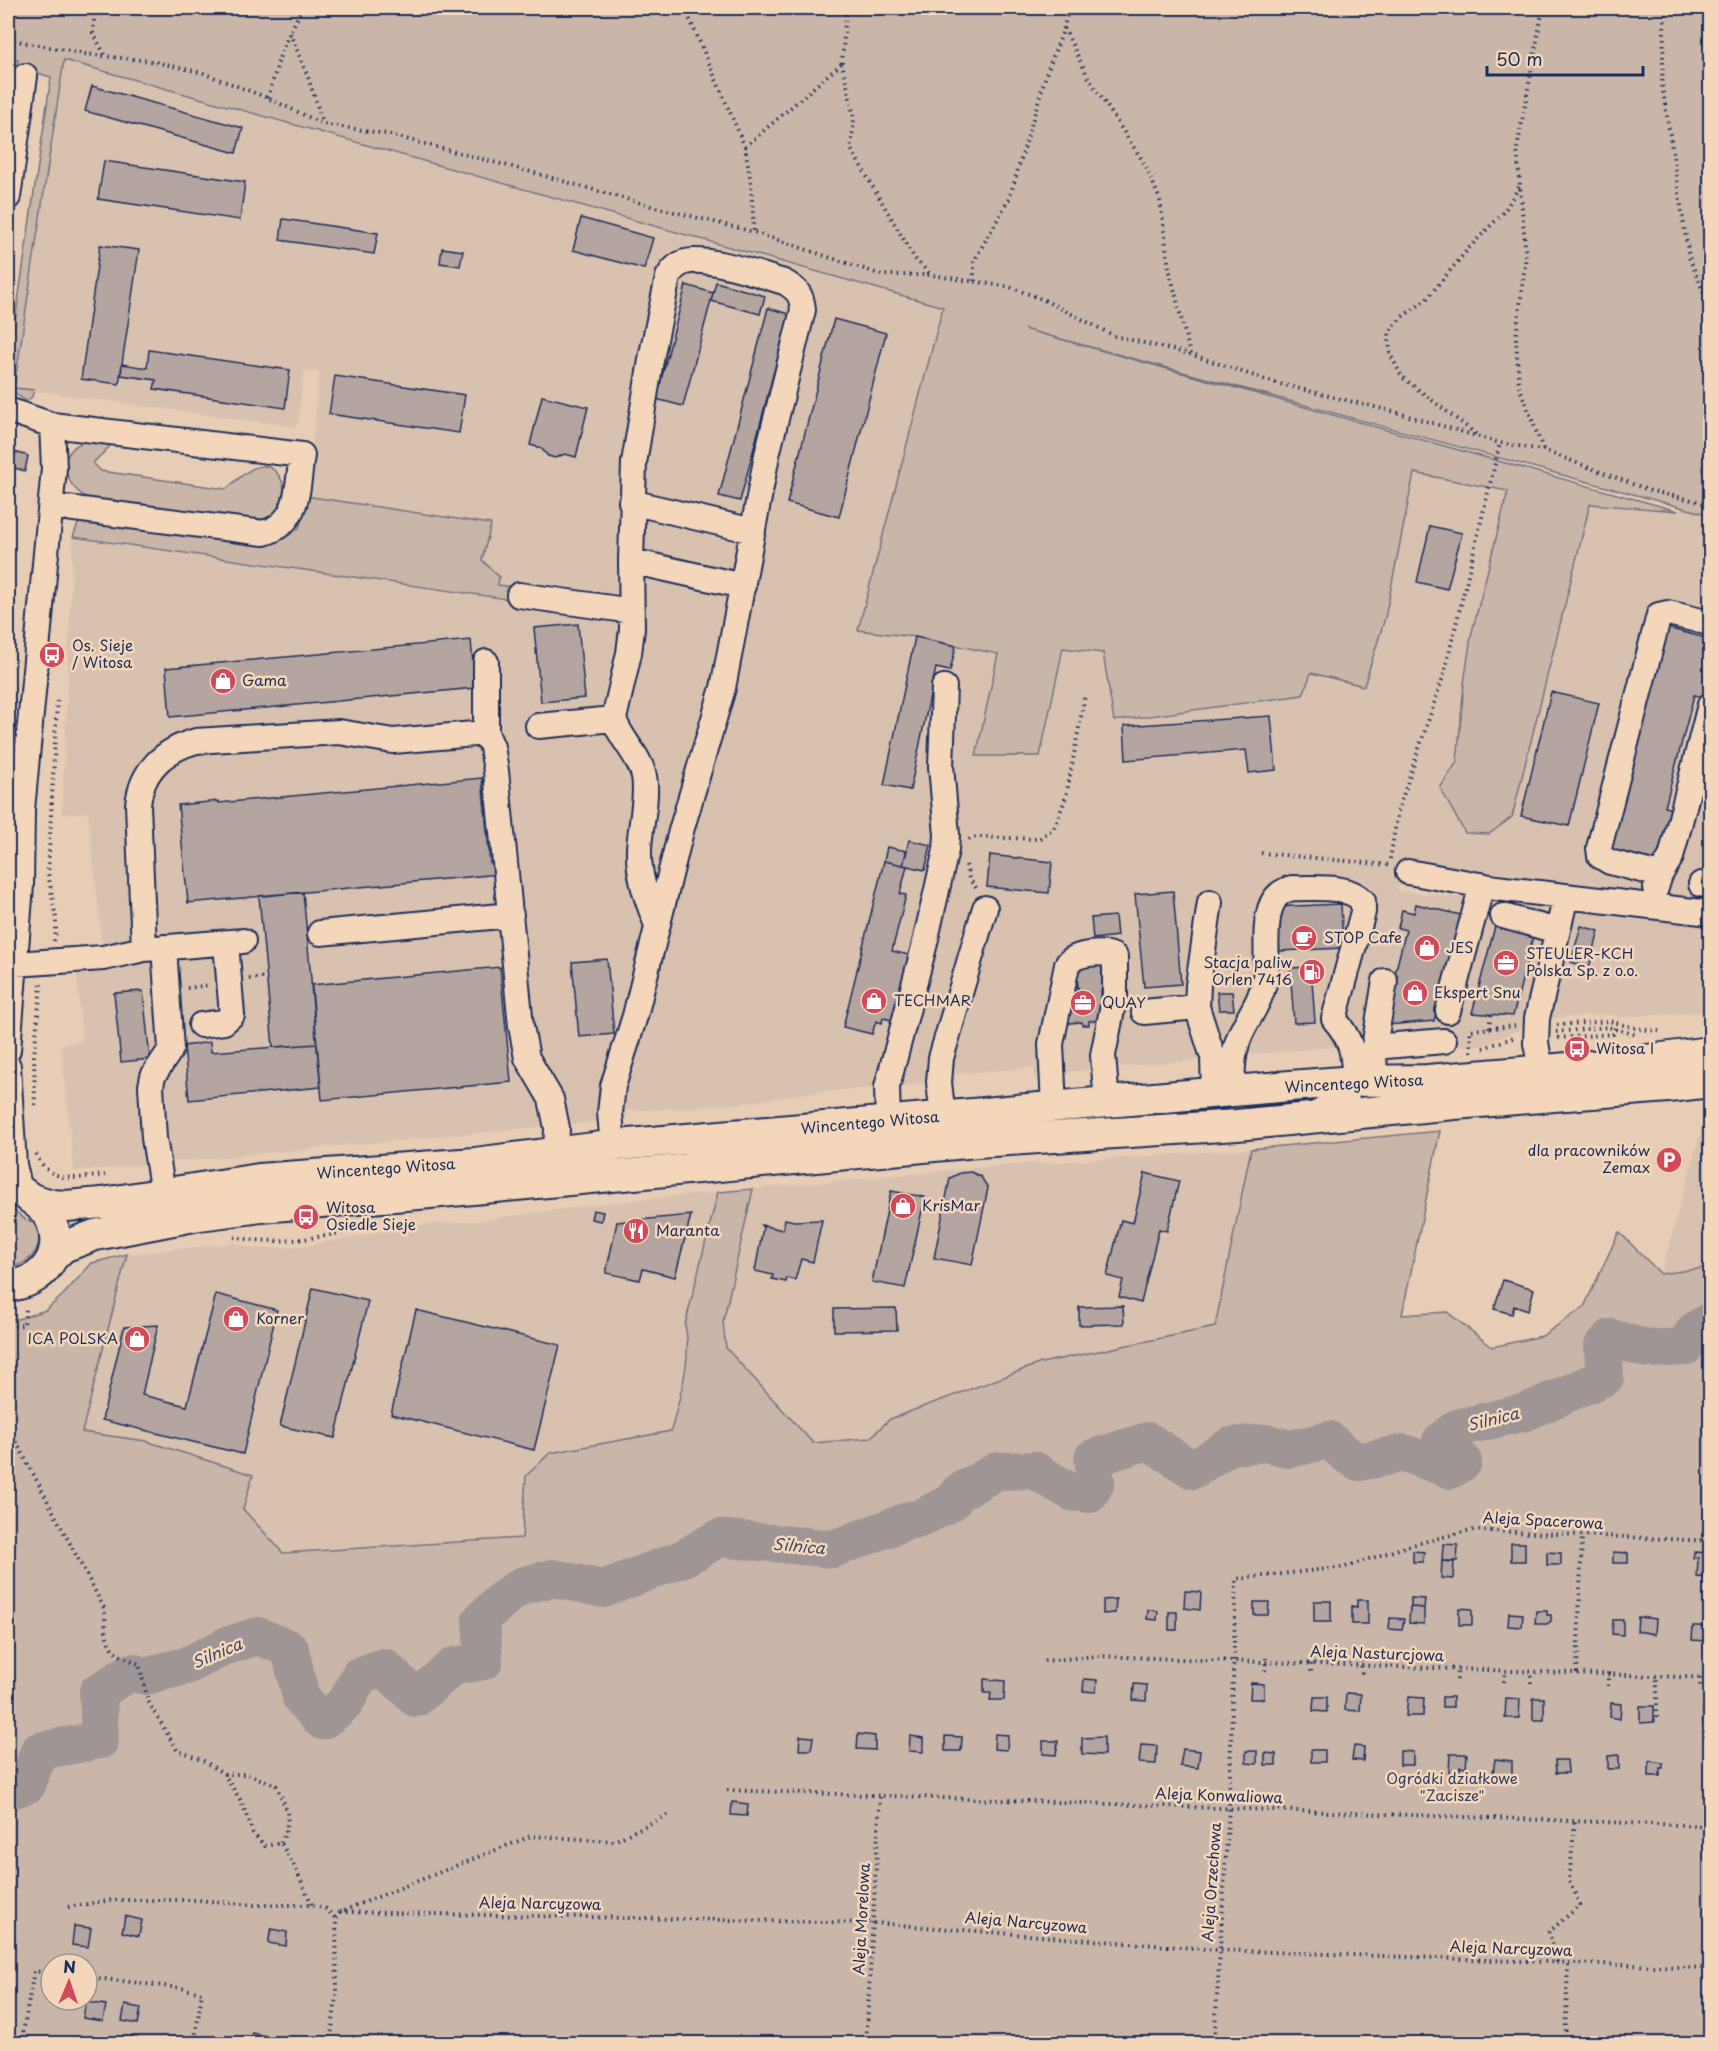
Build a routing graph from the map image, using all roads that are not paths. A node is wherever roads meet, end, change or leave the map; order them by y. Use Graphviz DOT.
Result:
graph roads {
  1 [pos="25,76"];
  2 [pos="8,197"];
  3 [pos="8,410"];
  4 [pos="51,425"];
  5 [pos="631,502"];
  6 [pos="51,506"];
  7 [pos="753,531"];
  8 [pos="631,561"];
  9 [pos="743,586"];
  10 [pos="519,595"];
  11 [pos="632,611"];
  12 [pos="1710,623"];
  13 [pos="486,662"];
  14 [pos="944,687"];
  15 [pos="1710,705"];
  16 [pos="614,719"];
  17 [pos="538,726"];
  18 [pos="486,733"];
  19 [pos="17,760"];
  20 [pos="1398,868"];
  21 [pos="1660,875"];
  22 [pos="1482,885"];
  23 [pos="1566,896"];
  24 [pos="1209,902"];
  25 [pos="1652,906"];
  26 [pos="985,908"];
  27 [pos="1710,913"];
  28 [pos="511,915"];
  29 [pos="1503,916"];
  30 [pos="657,925"];
  31 [pos="1557,931"];
  32 [pos="320,933"];
  33 [pos="154,948"];
  34 [pos="15,964"];
  35 [pos="1385,981"];
  36 [pos="1197,1007"];
  37 [pos="1448,1011"];
  38 [pos="1143,1012"];
  39 [pos="201,1025"];
  40 [pos="1444,1041"];
  41 [pos="1533,1042"];
  42 [pos="1374,1047"];
  43 [pos="8,1050"];
  44 [pos="1710,1052"];
  45 [pos="8,1066"];
  46 [pos="1365,1081"];
  47 [pos="1710,1082"];
  48 [pos="1224,1093"];
  49 [pos="1107,1103"];
  50 [pos="1054,1107"];
  51 [pos="943,1116"];
  52 [pos="1307,1119"];
  53 [pos="888,1122"];
  54 [pos="613,1146"];
  55 [pos="556,1153"];
  56 [pos="20,1191"];
  57 [pos="163,1193"];
  58 [pos="53,1257"];
  59 [pos="8,1286"];
  1 -- 2 [label="street"];
  3 -- 4 [label="street"];
  4 -- 6 [label="street"];
  4 -- 6 [label="street"];
  5 -- 7 [label="street"];
  5 -- 7 [label="street"];
  5 -- 8 [label="street"];
  6 -- 19 [label="street"];
  7 -- 9 [label="street"];
  8 -- 9 [label="street"];
  8 -- 11 [label="street"];
  9 -- 30 [label="street"];
  10 -- 11 [label="street"];
  11 -- 16 [label="street"];
  12 -- 21 [label="street"];
  13 -- 18 [label="street"];
  14 -- 53 [label="street"];
  15 -- 21 [label="street"];
  16 -- 17 [label="street"];
  16 -- 30 [label="street"];
  18 -- 28 [label="street"];
  18 -- 33 [label="street"];
  19 -- 34 [label="street"];
  20 -- 22 [label="street"];
  21 -- 25 [label="street"];
  22 -- 23 [label="street"];
  22 -- 37 [label="street"];
  23 -- 25 [label="street"];
  23 -- 31 [label="street"];
  24 -- 36 [label="street"];
  25 -- 27 [label="street"];
  26 -- 51 [label="street"];
  28 -- 32 [label="street"];
  28 -- 55 [label="street"];
  29 -- 31 [label="street"];
  30 -- 54 [label="street"];
  31 -- 41 [label="street"];
  33 -- 34 [label="street"];
  33 -- 39 [label="street"];
  33 -- 57 [label="street"];
  34 -- 43 [label="street"];
  35 -- 42 [label="street"];
  36 -- 38 [label="street"];
  36 -- 48 [label="street"];
  40 -- 42 [label="street"];
  41 -- 44 [label="main road, Wincentego Witosa"];
  41 -- 46 [label="main road, Wincentego Witosa"];
  42 -- 46 [label="street"];
  45 -- 56 [label="street"];
  46 -- 48 [label="main road, Wincentego Witosa"];
  46 -- 48 [label="street"];
  46 -- 52 [label="street"];
  47 -- 52 [label="main road, Wincentego Witosa"];
  48 -- 49 [label="main road, Wincentego Witosa"];
  49 -- 50 [label="main road, Wincentego Witosa"];
  49 -- 50 [label="street"];
  50 -- 51 [label="main road, Wincentego Witosa"];
  51 -- 53 [label="main road, Wincentego Witosa"];
  52 -- 58 [label="main road, Wincentego Witosa"];
  53 -- 54 [label="main road, Wincentego Witosa"];
  54 -- 55 [label="main road, Wincentego Witosa"];
  55 -- 57 [label="main road, Wincentego Witosa"];
  56 -- 57 [label="main road, Wincentego Witosa"];
  56 -- 58 [label="main road"];
  58 -- 59 [label="main road, Wincentego Witosa"];
}
